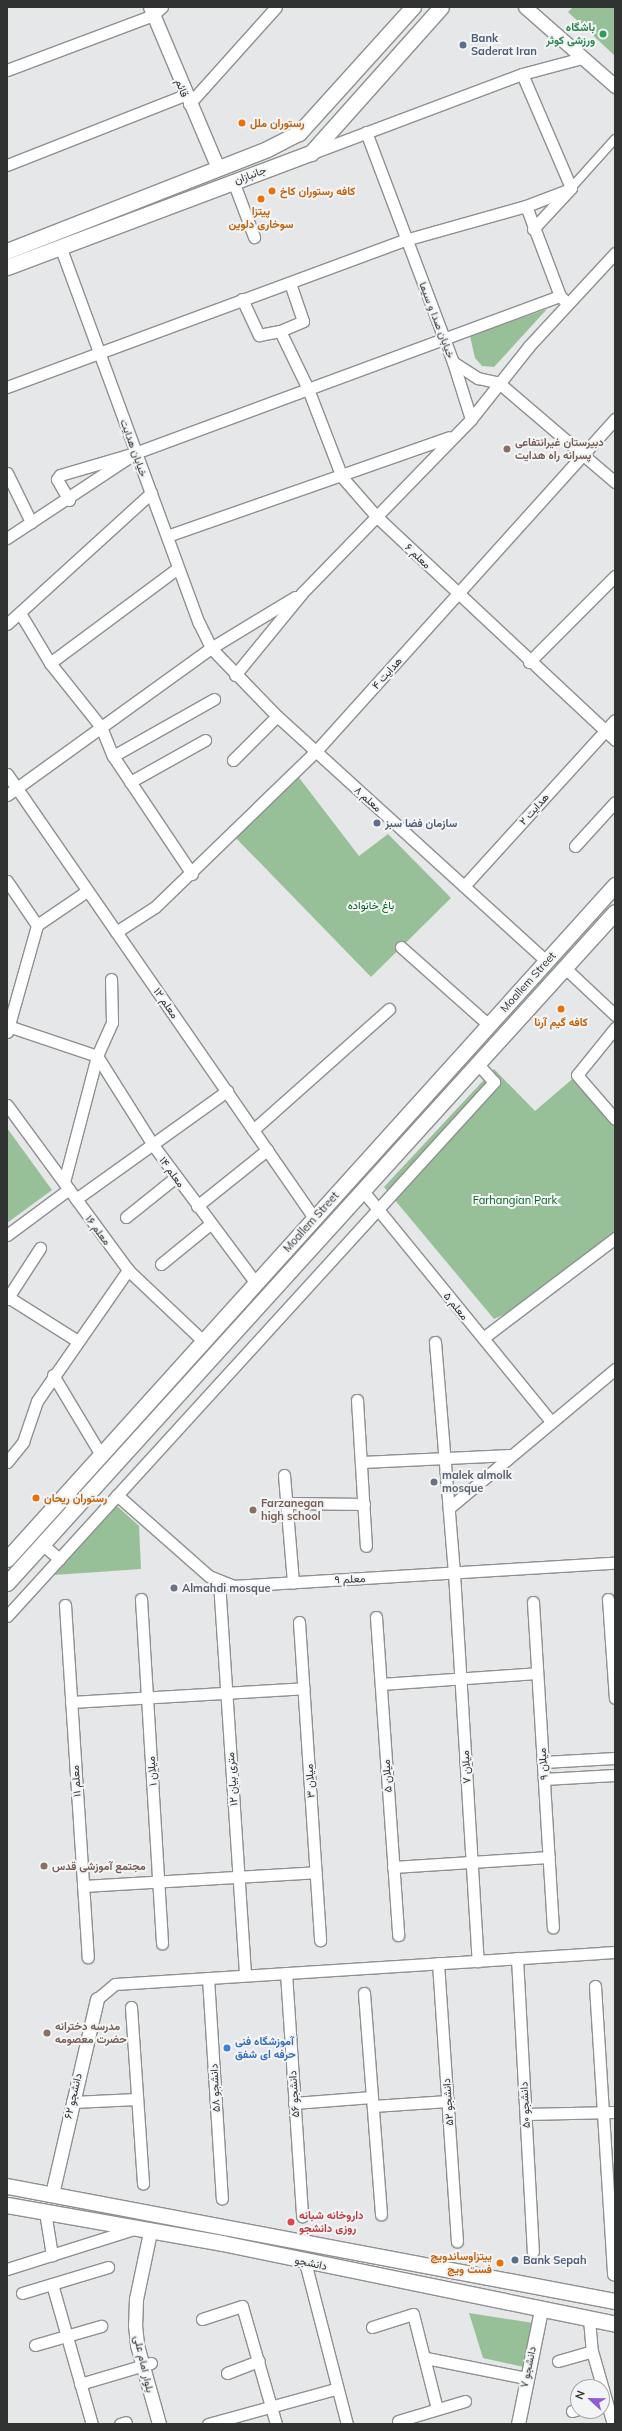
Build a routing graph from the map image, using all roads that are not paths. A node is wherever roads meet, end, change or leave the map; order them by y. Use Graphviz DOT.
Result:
graph roads {
  1 [pos="276,7"];
  2 [pos="413,7"];
  3 [pos="441,7"];
  4 [pos="525,7"];
  5 [pos="155,10"];
  6 [pos="582,58"];
  7 [pos="7,70"];
  8 [pos="522,74"];
  9 [pos="615,86"];
  10 [pos="187,99"];
  11 [pos="366,132"];
  12 [pos="615,138"];
  13 [pos="311,153"];
  14 [pos="7,165"];
  15 [pos="218,168"];
  16 [pos="233,181"];
  17 [pos="570,189"];
  18 [pos="526,206"];
  19 [pos="533,229"];
  20 [pos="254,237"];
  21 [pos="405,240"];
  22 [pos="60,246"];
  23 [pos="7,251"];
  24 [pos="615,253"];
  25 [pos="7,267"];
  26 [pos="290,283"];
  27 [pos="560,296"];
  28 [pos="242,299"];
  29 [pos="570,304"];
  30 [pos="280,331"];
  31 [pos="443,336"];
  32 [pos="99,353"];
  33 [pos="453,362"];
  34 [pos="499,383"];
  35 [pos="7,387"];
  36 [pos="308,389"];
  37 [pos="471,419"];
  38 [pos="615,419"];
  39 [pos="453,436"];
  40 [pos="136,453"];
  41 [pos="583,454"];
  42 [pos="7,473"];
  43 [pos="342,477"];
  44 [pos="615,482"];
  45 [pos="151,493"];
  46 [pos="68,500"];
  47 [pos="376,516"];
  48 [pos="31,522"];
  49 [pos="166,536"];
  50 [pos="7,538"];
  51 [pos="178,568"];
  52 [pos="615,576"];
  53 [pos="302,593"];
  54 [pos="458,594"];
  55 [pos="20,613"];
  56 [pos="7,624"];
  57 [pos="211,648"];
  58 [pos="529,662"];
  59 [pos="50,663"];
  60 [pos="235,675"];
  61 [pos="214,700"];
  62 [pos="277,716"];
  63 [pos="615,720"];
  64 [pos="101,727"];
  65 [pos="605,731"];
  66 [pos="205,740"];
  67 [pos="615,740"];
  68 [pos="316,751"];
  69 [pos="113,756"];
  70 [pos="233,760"];
  71 [pos="7,774"];
  72 [pos="130,782"];
  73 [pos="17,788"];
  74 [pos="7,795"];
  75 [pos="615,802"];
  76 [pos="575,846"];
  77 [pos="192,874"];
  78 [pos="7,881"];
  79 [pos="615,885"];
  80 [pos="464,886"];
  81 [pos="87,891"];
  82 [pos="615,912"];
  83 [pos="37,925"];
  84 [pos="116,932"];
  85 [pos="401,947"];
  86 [pos="546,961"];
  87 [pos="565,968"];
  88 [pos="111,979"];
  89 [pos="389,1009"];
  90 [pos="615,1015"];
  91 [pos="489,1025"];
  92 [pos="615,1028"];
  93 [pos="8,1029"];
  94 [pos="96,1056"];
  95 [pos="478,1064"];
  96 [pos="227,1092"];
  97 [pos="7,1105"];
  98 [pos="615,1119"];
  99 [pos="253,1130"];
  100 [pos="153,1145"];
  101 [pos="267,1150"];
  102 [pos="176,1177"];
  103 [pos="67,1186"];
  104 [pos="363,1191"];
  105 [pos="76,1199"];
  106 [pos="197,1206"];
  107 [pos="377,1208"];
  108 [pos="126,1217"];
  109 [pos="314,1218"];
  110 [pos="210,1224"];
  111 [pos="7,1235"];
  112 [pos="615,1238"];
  113 [pos="40,1248"];
  114 [pos="161,1264"];
  115 [pos="128,1270"];
  116 [pos="256,1283"];
  117 [pos="8,1298"];
  118 [pos="483,1338"];
  119 [pos="76,1340"];
  120 [pos="204,1341"];
  121 [pos="435,1342"];
  122 [pos="615,1369"];
  123 [pos="53,1376"];
  124 [pos="357,1400"];
  125 [pos="550,1420"];
  126 [pos="101,1455"];
  127 [pos="510,1455"];
  128 [pos="444,1458"];
  129 [pos="7,1462"];
  130 [pos="362,1462"];
  131 [pos="284,1476"];
  132 [pos="117,1494"];
  133 [pos="288,1504"];
  134 [pos="364,1504"];
  135 [pos="449,1508"];
  136 [pos="42,1544"];
  137 [pos="366,1546"];
  138 [pos="7,1558"];
  139 [pos="59,1559"];
  140 [pos="615,1563"];
  141 [pos="454,1573"];
  142 [pos="220,1582"];
  143 [pos="293,1582"];
  144 [pos="7,1583"];
  145 [pos="141,1599"];
  146 [pos="608,1599"];
  147 [pos="532,1602"];
  148 [pos="65,1605"];
  149 [pos="7,1616"];
  150 [pos="376,1617"];
  151 [pos="299,1622"];
  152 [pos="614,1670"];
  153 [pos="537,1673"];
  154 [pos="461,1678"];
  155 [pos="380,1684"];
  156 [pos="304,1688"];
  157 [pos="227,1692"];
  158 [pos="147,1698"];
  159 [pos="615,1698"];
  160 [pos="71,1702"];
  161 [pos="615,1758"];
  162 [pos="543,1762"];
  163 [pos="615,1775"];
  164 [pos="544,1779"];
  165 [pos="549,1857"];
  166 [pos="472,1862"];
  167 [pos="393,1868"];
  168 [pos="316,1872"];
  169 [pos="239,1877"];
  170 [pos="158,1882"];
  171 [pos="83,1886"];
  172 [pos="553,1926"];
  173 [pos="398,1935"];
  174 [pos="320,1940"];
  175 [pos="162,1943"];
  176 [pos="615,1952"];
  177 [pos="88,1957"];
  178 [pos="517,1958"];
  179 [pos="478,1961"];
  180 [pos="438,1963"];
  181 [pos="286,1973"];
  182 [pos="245,1975"];
  183 [pos="208,1978"];
  184 [pos="595,1986"];
  185 [pos="364,1993"];
  186 [pos="97,1999"];
  187 [pos="131,2007"];
  188 [pos="137,2099"];
  189 [pos="372,2101"];
  190 [pos="448,2101"];
  191 [pos="72,2102"];
  192 [pos="294,2103"];
  193 [pos="603,2111"];
  194 [pos="615,2112"];
  195 [pos="526,2114"];
  196 [pos="143,2184"];
  197 [pos="7,2186"];
  198 [pos="52,2194"];
  199 [pos="222,2199"];
  200 [pos="7,2205"];
  201 [pos="46,2212"];
  202 [pos="381,2214"];
  203 [pos="302,2216"];
  204 [pos="134,2229"];
  205 [pos="154,2233"];
  206 [pos="457,2241"];
  207 [pos="533,2252"];
  208 [pos="52,2255"];
  209 [pos="305,2262"];
  210 [pos="108,2267"];
  211 [pos="7,2269"];
  212 [pos="613,2274"];
  213 [pos="52,2284"];
  214 [pos="22,2293"];
  215 [pos="615,2301"];
  216 [pos="541,2310"];
  217 [pos="202,2319"];
  218 [pos="589,2319"];
  219 [pos="615,2324"];
  220 [pos="101,2326"];
  221 [pos="372,2327"];
  222 [pos="67,2336"];
  223 [pos="35,2345"];
  224 [pos="592,2351"];
  225 [pos="426,2358"];
  226 [pos="558,2361"];
  227 [pos="259,2362"];
  228 [pos="147,2364"];
  229 [pos="227,2373"];
  230 [pos="526,2378"];
  231 [pos="601,2379"];
  232 [pos="80,2384"];
  233 [pos="335,2389"];
  234 [pos="465,2401"];
  235 [pos="270,2406"];
  236 [pos="438,2409"];
  237 [pos="610,2410"];
  238 [pos="398,2421"];
  239 [pos="92,2424"];
  240 [pos="159,2424"];
  241 [pos="168,2424"];
  242 [pos="208,2424"];
  243 [pos="276,2424"];
  244 [pos="347,2424"];
  245 [pos="518,2424"];
  246 [pos="613,2424"];
  1 -- 10 [label="street"];
  2 -- 15 [label="main road, جانبازان"];
  3 -- 13 [label="main road, جانبازان"];
  4 -- 6 [label="street"];
  5 -- 7 [label="street"];
  5 -- 10 [label="street, قائم"];
  6 -- 8 [label="street"];
  6 -- 9 [label="street"];
  8 -- 11 [label="street"];
  8 -- 17 [label="street"];
  10 -- 14 [label="street"];
  10 -- 15 [label="street, قائم"];
  11 -- 13 [label="street"];
  11 -- 21 [label="street, خیابان صدا و سیما"];
  12 -- 17 [label="street"];
  13 -- 16 [label="main road, جانبازان"];
  15 -- 23 [label="main road, جانبازان"];
  16 -- 20 [label="street"];
  16 -- 22 [label="main road, جانبازان"];
  17 -- 18 [label="street"];
  17 -- 19 [label="street"];
  18 -- 19 [label="street"];
  18 -- 21 [label="street"];
  19 -- 27 [label="street"];
  21 -- 26 [label="street"];
  21 -- 31 [label="street, خیابان صدا و سیما"];
  22 -- 25 [label="main road, جانبازان"];
  22 -- 32 [label="street, خیابان هدایت"];
  24 -- 29 [label="street"];
  26 -- 28 [label="street"];
  26 -- 30 [label="street"];
  27 -- 29 [label="street"];
  27 -- 31 [label="street"];
  28 -- 30 [label="street"];
  28 -- 32 [label="street"];
  29 -- 34 [label="street"];
  30 -- 36 [label="street, معلم ۶"];
  31 -- 33 [label="street, خیابان صدا و سیما"];
  31 -- 36 [label="street"];
  32 -- 35 [label="street"];
  32 -- 40 [label="street, خیابان هدایت"];
  33 -- 34 [label="street, خیابان صدا و سیما"];
  33 -- 37 [label="street"];
  34 -- 37 [label="street"];
  34 -- 41 [label="street, خیابان صدا و سیما"];
  36 -- 40 [label="street"];
  36 -- 43 [label="street, معلم ۶"];
  37 -- 39 [label="street"];
  38 -- 41 [label="street, هدایت ۴"];
  39 -- 43 [label="street"];
  39 -- 47 [label="street"];
  40 -- 45 [label="street, خیابان هدایت"];
  40 -- 46 [label="street"];
  40 -- 46 [label="street"];
  41 -- 44 [label="street, خیابان صدا و سیما"];
  41 -- 54 [label="street, هدایت ۴"];
  42 -- 48 [label="street"];
  43 -- 47 [label="street, معلم ۶"];
  43 -- 49 [label="street"];
  45 -- 49 [label="street, خیابان هدایت"];
  45 -- 55 [label="street"];
  46 -- 48 [label="street"];
  47 -- 53 [label="street"];
  47 -- 54 [label="street, معلم ۶"];
  48 -- 50 [label="street"];
  49 -- 51 [label="street, خیابان هدایت"];
  51 -- 57 [label="street, خیابان هدایت"];
  51 -- 59 [label="street"];
  52 -- 58 [label="street"];
  53 -- 57 [label="street"];
  53 -- 60 [label="street"];
  54 -- 58 [label="street, معلم ۶"];
  54 -- 68 [label="street, هدایت ۴"];
  55 -- 56 [label="street"];
  55 -- 59 [label="street"];
  57 -- 60 [label="street, معلم ۸"];
  57 -- 64 [label="street"];
  58 -- 65 [label="street, معلم ۶"];
  59 -- 64 [label="street"];
  60 -- 62 [label="street, معلم ۸"];
  61 -- 69 [label="street"];
  62 -- 68 [label="street, معلم ۸"];
  62 -- 70 [label="street"];
  63 -- 65 [label="street, هدایت ۲"];
  64 -- 69 [label="street"];
  64 -- 73 [label="street"];
  65 -- 67 [label="street, معلم ۶"];
  65 -- 80 [label="street, هدایت ۲"];
  66 -- 72 [label="street"];
  68 -- 77 [label="street, هدایت ۴"];
  68 -- 80 [label="street, معلم ۸"];
  69 -- 72 [label="street"];
  71 -- 73 [label="street, معلم ۱۲"];
  72 -- 77 [label="street"];
  73 -- 74 [label="street"];
  73 -- 81 [label="street, معلم ۱۲"];
  75 -- 76 [label="street"];
  77 -- 84 [label="street, هدایت ۴"];
  78 -- 83 [label="street"];
  79 -- 86 [label="main road, Moallem Street"];
  80 -- 86 [label="street, معلم ۸"];
  81 -- 83 [label="street"];
  81 -- 84 [label="street, معلم ۱۲"];
  82 -- 87 [label="main road, Moallem Street"];
  83 -- 93 [label="street"];
  84 -- 96 [label="street, معلم ۱۲"];
  85 -- 91 [label="street"];
  86 -- 91 [label="main road, Moallem Street"];
  87 -- 90 [label="street"];
  87 -- 95 [label="main road, Moallem Street"];
  88 -- 94 [label="street"];
  89 -- 99 [label="street"];
  91 -- 109 [label="main road, Moallem Street"];
  92 -- 98 [label="street"];
  93 -- 94 [label="street"];
  94 -- 100 [label="street, معلم ۱۴"];
  94 -- 103 [label="street"];
  95 -- 104 [label="main road, Moallem Street"];
  95 -- 107 [label="street"];
  96 -- 99 [label="street, معلم ۱۲"];
  96 -- 100 [label="street"];
  97 -- 103 [label="street, معلم ۱۶"];
  99 -- 101 [label="street, معلم ۱۲"];
  100 -- 102 [label="street, معلم ۱۴"];
  100 -- 105 [label="street"];
  101 -- 106 [label="street"];
  101 -- 109 [label="street, معلم ۱۲"];
  102 -- 106 [label="street, معلم ۱۴"];
  102 -- 108 [label="street"];
  103 -- 105 [label="street, معلم ۱۶"];
  103 -- 111 [label="street"];
  104 -- 107 [label="street, معلم ۵"];
  104 -- 136 [label="main road, Moallem Street"];
  105 -- 115 [label="street, معلم ۱۶"];
  106 -- 110 [label="street, معلم ۱۴"];
  107 -- 118 [label="street, معلم ۵"];
  107 -- 132 [label="street"];
  109 -- 116 [label="main road, Moallem Street"];
  110 -- 114 [label="street"];
  110 -- 116 [label="street, معلم ۱۴"];
  112 -- 118 [label="street"];
  113 -- 117 [label="street"];
  115 -- 119 [label="street"];
  115 -- 120 [label="street, معلم ۱۶"];
  116 -- 120 [label="main road, Moallem Street"];
  117 -- 119 [label="street"];
  118 -- 125 [label="street, معلم ۵"];
  119 -- 123 [label="street"];
  120 -- 126 [label="main road, Moallem Street"];
  121 -- 128 [label="street"];
  122 -- 125 [label="street"];
  123 -- 126 [label="street"];
  123 -- 129 [label="street"];
  124 -- 130 [label="street"];
  125 -- 127 [label="street"];
  126 -- 138 [label="main road, Moallem Street"];
  127 -- 128 [label="street"];
  127 -- 135 [label="street"];
  128 -- 130 [label="street"];
  128 -- 135 [label="street, میلان ۷"];
  130 -- 134 [label="street"];
  131 -- 133 [label="street"];
  132 -- 139 [label="street"];
  132 -- 142 [label="street, معلم ۹"];
  133 -- 134 [label="street"];
  133 -- 143 [label="street"];
  134 -- 137 [label="street"];
  135 -- 141 [label="street, میلان ۷"];
  136 -- 139 [label="street"];
  136 -- 144 [label="main road, Moallem Street"];
  139 -- 149 [label="street"];
  140 -- 141 [label="street, معلم ۹"];
  141 -- 143 [label="street, معلم ۹"];
  141 -- 154 [label="street, میلان ۷"];
  142 -- 143 [label="street, معلم ۹"];
  142 -- 157 [label="street, ۱۲ متری بیان"];
  145 -- 158 [label="street, میلان ۱"];
  146 -- 152 [label="street"];
  147 -- 153 [label="street, میلان ۹"];
  148 -- 160 [label="street, معلم ۱۱"];
  150 -- 155 [label="street, میلان ۵"];
  151 -- 156 [label="street, میلان ۳"];
  152 -- 159 [label="street"];
  153 -- 154 [label="street"];
  153 -- 162 [label="street, میلان ۹"];
  154 -- 155 [label="street"];
  154 -- 166 [label="street, میلان ۷"];
  155 -- 167 [label="street, میلان ۵"];
  156 -- 157 [label="street"];
  156 -- 168 [label="street, میلان ۳"];
  157 -- 158 [label="street"];
  157 -- 169 [label="street, ۱۲ متری بیان"];
  158 -- 160 [label="street"];
  158 -- 170 [label="street, میلان ۱"];
  160 -- 171 [label="street, معلم ۱۱"];
  161 -- 162 [label="street"];
  162 -- 164 [label="street, میلان ۹"];
  163 -- 164 [label="street"];
  164 -- 165 [label="street, میلان ۹"];
  165 -- 166 [label="street"];
  165 -- 172 [label="street, میلان ۹"];
  166 -- 167 [label="street"];
  166 -- 179 [label="street, میلان ۷"];
  167 -- 173 [label="street, میلان ۵"];
  168 -- 169 [label="street"];
  168 -- 174 [label="street, میلان ۳"];
  169 -- 170 [label="street"];
  169 -- 182 [label="street, ۱۲ متری بیان"];
  170 -- 171 [label="street"];
  170 -- 175 [label="street, میلان ۱"];
  171 -- 177 [label="street, معلم ۱۱"];
  176 -- 178 [label="street"];
  178 -- 179 [label="street"];
  178 -- 195 [label="street, دانشجو ۵۰"];
  179 -- 180 [label="street"];
  180 -- 181 [label="street"];
  180 -- 190 [label="street, دانشجو ۵۲"];
  181 -- 182 [label="street"];
  181 -- 192 [label="street, دانشجو ۵۶"];
  182 -- 183 [label="street"];
  183 -- 186 [label="street"];
  183 -- 199 [label="street, دانشجو ۵۸"];
  184 -- 193 [label="street"];
  185 -- 189 [label="street"];
  186 -- 191 [label="street, دانشجو ۶۲"];
  187 -- 188 [label="street"];
  188 -- 191 [label="street"];
  188 -- 196 [label="street"];
  189 -- 190 [label="street"];
  189 -- 192 [label="street"];
  189 -- 202 [label="street"];
  190 -- 206 [label="street, دانشجو ۵۲"];
  191 -- 198 [label="street, دانشجو ۶۲"];
  192 -- 203 [label="street, دانشجو ۵۶"];
  193 -- 194 [label="street"];
  193 -- 195 [label="street"];
  193 -- 212 [label="street"];
  195 -- 207 [label="street, دانشجو ۵۰"];
  197 -- 198 [label="main road, دانشجو"];
  198 -- 215 [label="main road, دانشجو"];
  200 -- 201 [label="main road, دانشجو"];
  201 -- 204 [label="main road, دانشجو"];
  201 -- 208 [label="street"];
  204 -- 205 [label="main road, دانشجو"];
  204 -- 208 [label="street"];
  205 -- 209 [label="main road, دانشجو"];
  205 -- 228 [label="street, بلوار امام علی"];
  208 -- 211 [label="street"];
  209 -- 216 [label="main road, دانشجو"];
  209 -- 233 [label="street"];
  210 -- 213 [label="street"];
  213 -- 214 [label="street"];
  213 -- 222 [label="street"];
  216 -- 218 [label="main road, دانشجو"];
  216 -- 230 [label="street, دانشجو ۷"];
  217 -- 227 [label="street"];
  218 -- 219 [label="main road, دانشجو"];
  218 -- 224 [label="street"];
  220 -- 222 [label="street"];
  221 -- 225 [label="street"];
  222 -- 223 [label="street"];
  222 -- 232 [label="street"];
  224 -- 226 [label="street"];
  224 -- 231 [label="street"];
  225 -- 230 [label="street"];
  225 -- 236 [label="street"];
  227 -- 229 [label="street"];
  227 -- 235 [label="street"];
  228 -- 232 [label="street"];
  228 -- 240 [label="street, بلوار امام علی"];
  228 -- 241 [label="street, بلوار امام علی"];
  230 -- 245 [label="street, دانشجو ۷"];
  232 -- 239 [label="street"];
  233 -- 235 [label="street"];
  233 -- 244 [label="street"];
  234 -- 236 [label="street"];
  235 -- 242 [label="street"];
  235 -- 243 [label="street"];
  236 -- 238 [label="street"];
  237 -- 246 [label="street"];
}
